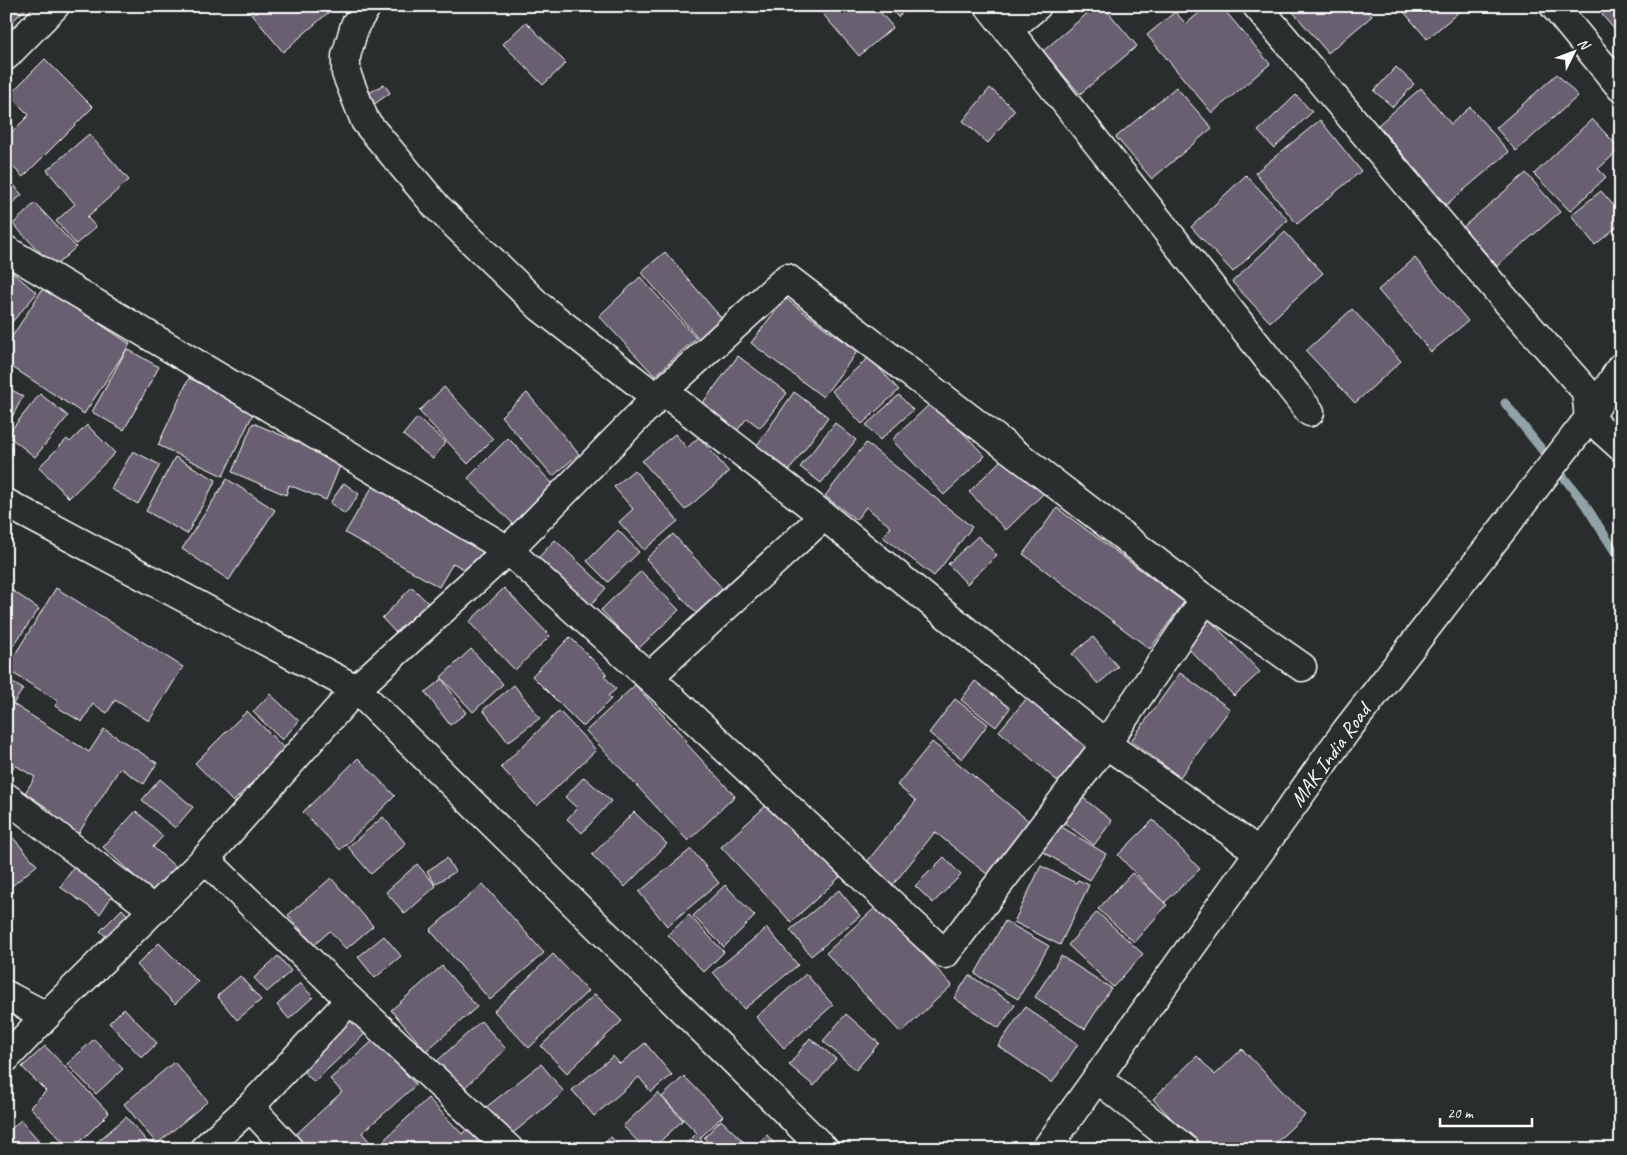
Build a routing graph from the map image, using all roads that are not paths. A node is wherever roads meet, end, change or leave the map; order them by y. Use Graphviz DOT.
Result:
graph roads {
  1 [pos="56,6"];
  2 [pos="367,6"];
  3 [pos="989,6"];
  4 [pos="1038,6"];
  5 [pos="1257,6"];
  6 [pos="1554,6"];
  7 [pos="1008,30"];
  8 [pos="6,56"];
  9 [pos="1621,88"];
  10 [pos="6,250"];
  11 [pos="1621,367"];
  12 [pos="660,395"];
  13 [pos="1310,412"];
  14 [pos="1590,418"];
  15 [pos="1621,446"];
  16 [pos="6,503"];
  17 [pos="824,516"];
  18 [pos="508,550"];
  19 [pos="1205,599"];
  20 [pos="1302,667"];
  21 [pos="649,677"];
  22 [pos="356,690"];
  23 [pos="1106,744"];
  24 [pos="6,797"];
  25 [pos="1259,852"];
  26 [pos="205,859"];
  27 [pos="154,910"];
  28 [pos="6,995"];
  29 [pos="350,1000"];
  30 [pos="46,1016"];
  31 [pos="6,1058"];
  32 [pos="1097,1078"];
  33 [pos="250,1106"];
  34 [pos="204,1149"];
  35 [pos="290,1149"];
  36 [pos="509,1149"];
  37 [pos="824,1149"];
  38 [pos="1046,1149"];
  39 [pos="1185,1149"];
  1 -- 8 [label="street"];
  2 -- 12 [label="street"];
  3 -- 7 [label="street"];
  4 -- 7 [label="street"];
  5 -- 14 [label="street"];
  6 -- 9 [label="street"];
  7 -- 13 [label="street"];
  10 -- 18 [label="street"];
  11 -- 14 [label="street, MAK India Road"];
  12 -- 17 [label="street"];
  12 -- 18 [label="street"];
  12 -- 19 [label="street"];
  14 -- 15 [label="street"];
  14 -- 25 [label="street, MAK India Road"];
  16 -- 22 [label="street"];
  17 -- 21 [label="street"];
  17 -- 23 [label="street"];
  18 -- 21 [label="street"];
  18 -- 22 [label="street"];
  19 -- 20 [label="street"];
  19 -- 23 [label="street"];
  21 -- 23 [label="street"];
  22 -- 26 [label="street"];
  22 -- 37 [label="street"];
  23 -- 25 [label="street"];
  24 -- 27 [label="street"];
  25 -- 32 [label="street, MAK India Road"];
  26 -- 27 [label="street"];
  26 -- 29 [label="street"];
  27 -- 30 [label="street"];
  28 -- 30 [label="street"];
  29 -- 33 [label="street"];
  29 -- 36 [label="street"];
  30 -- 31 [label="street"];
  32 -- 38 [label="street, MAK India Road"];
  32 -- 39 [label="street"];
  33 -- 34 [label="street"];
  33 -- 35 [label="street"];
}
